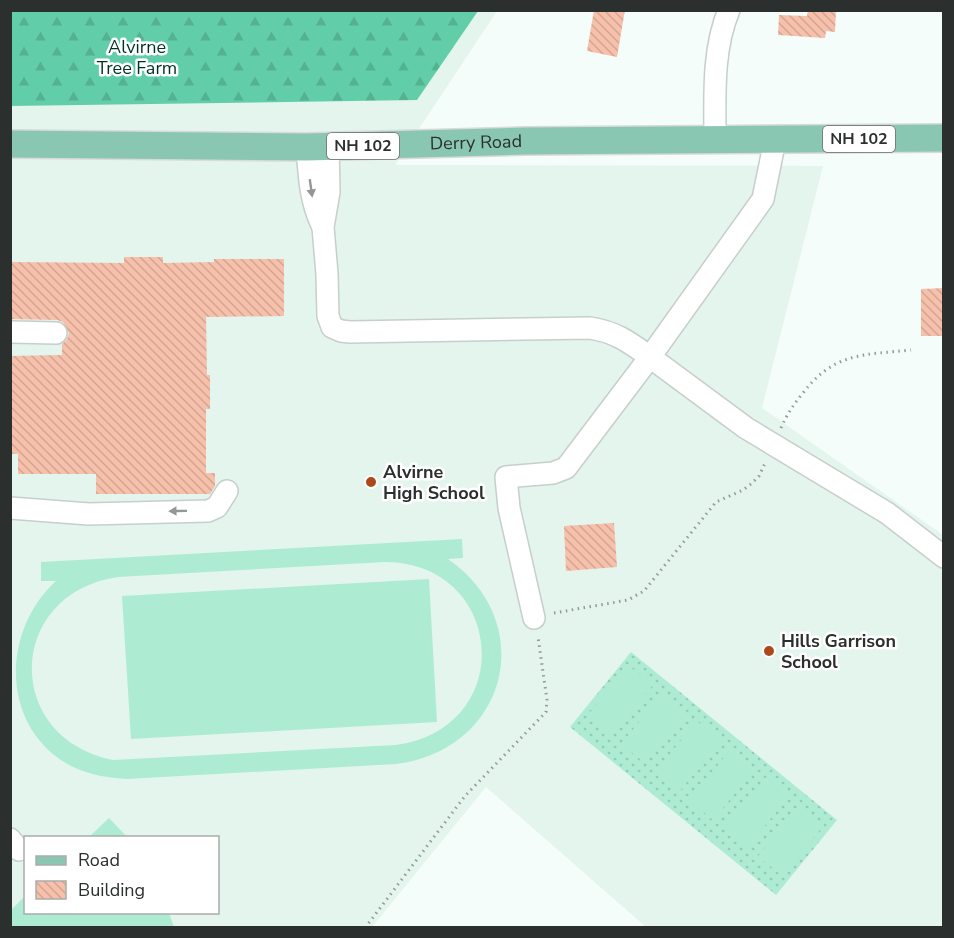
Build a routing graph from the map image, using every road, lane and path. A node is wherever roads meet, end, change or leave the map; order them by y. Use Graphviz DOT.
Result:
graph roads {
  1 [pos="729,10"];
  2 [pos="944,138"];
  3 [pos="715,140"];
  4 [pos="775,140"];
  5 [pos="10,144"];
  6 [pos="317,147"];
  7 [pos="10,332"];
  8 [pos="56,333"];
  9 [pos="911,350"];
  10 [pos="650,357"];
  11 [pos="774,446"];
  12 [pos="227,491"];
  13 [pos="10,508"];
  14 [pos="944,557"];
  15 [pos="534,618"];
  16 [pos="365,927"];
  1 -- 3 [label="street"];
  2 -- 4 [label="main road, Derry Road / NH 102"];
  3 -- 4 [label="main road, Derry Road / NH 102"];
  3 -- 6 [label="main road, Derry Road / NH 102"];
  4 -- 10 [label="street"];
  5 -- 6 [label="main road, Derry Road / NH 102"];
  6 -- 10 [label="street"];
  7 -- 8 [label="street"];
  9 -- 11 [label="path"];
  10 -- 11 [label="street"];
  10 -- 15 [label="street"];
  11 -- 14 [label="street"];
  11 -- 15 [label="path"];
  12 -- 13 [label="street, one-way"];
  15 -- 16 [label="path"];
}
